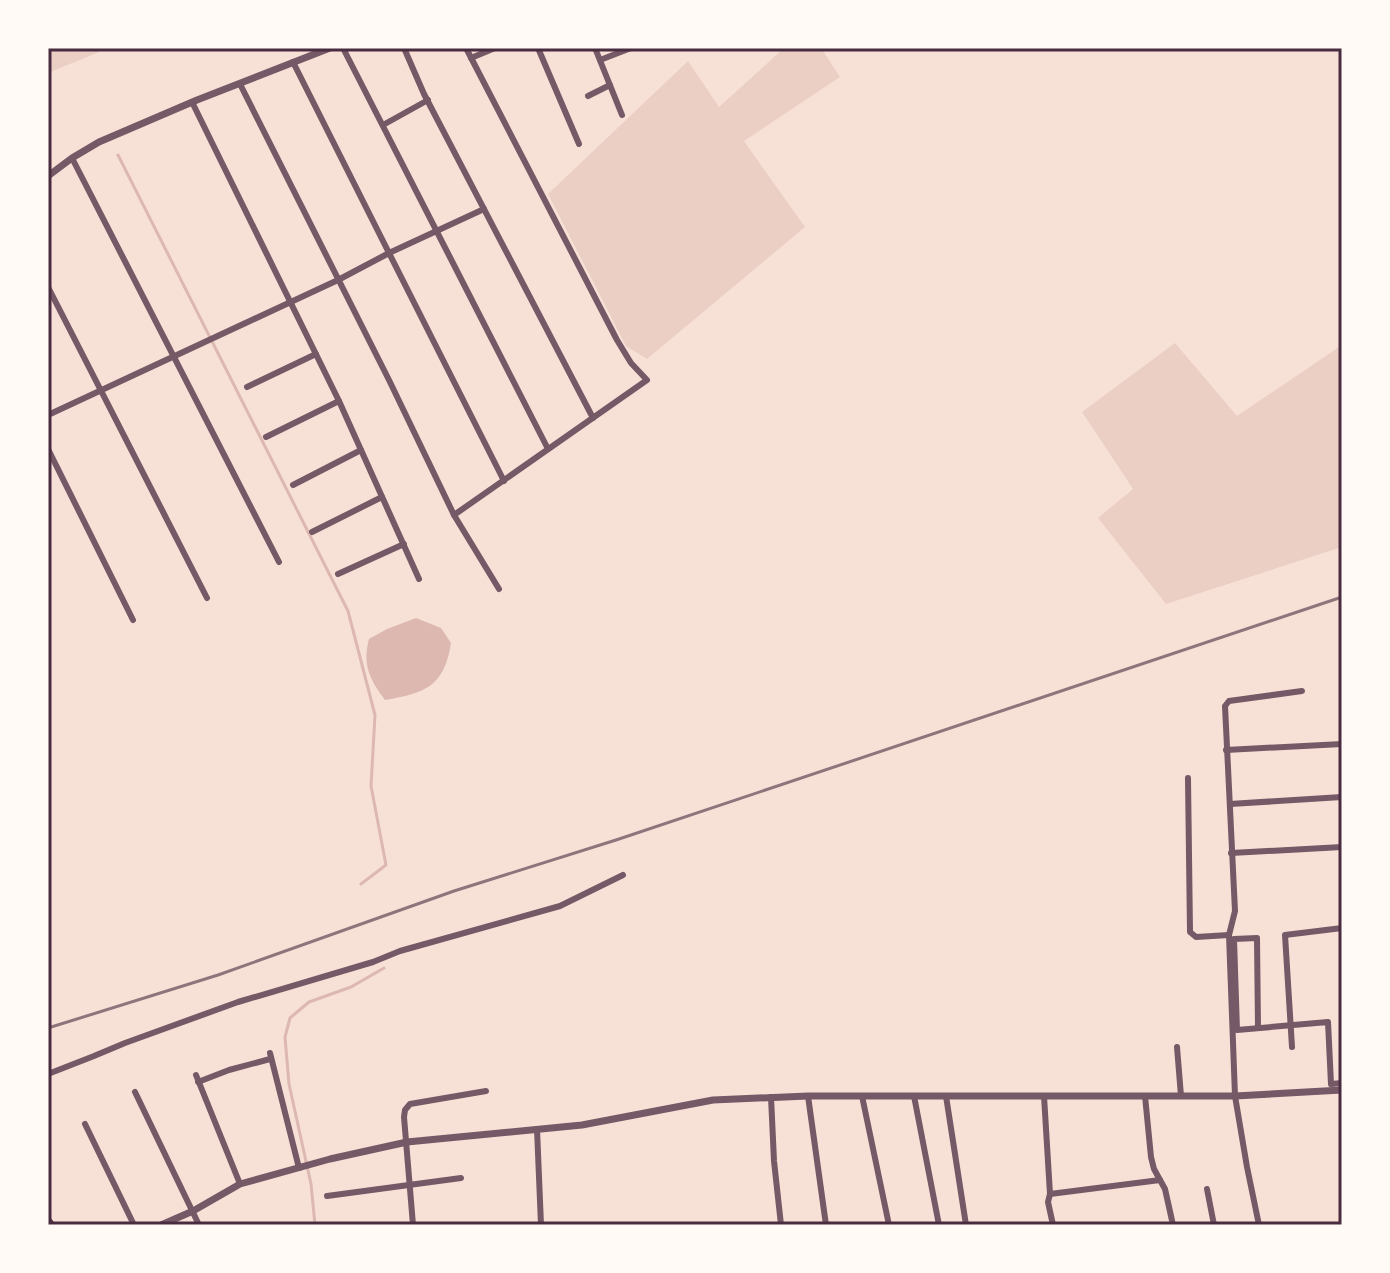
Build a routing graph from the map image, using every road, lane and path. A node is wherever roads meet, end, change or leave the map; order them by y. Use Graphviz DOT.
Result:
graph roads {
  1 [pos="330,48"];
  2 [pos="343,48"];
  3 [pos="404,48"];
  4 [pos="466,48"];
  5 [pos="495,48"];
  6 [pos="538,48"];
  7 [pos="595,48"];
  8 [pos="631,48"];
  9 [pos="471,58"];
  10 [pos="600,60"];
  11 [pos="293,62"];
  12 [pos="240,84"];
  13 [pos="610,85"];
  14 [pos="588,96"];
  15 [pos="428,100"];
  16 [pos="192,102"];
  17 [pos="622,115"];
  18 [pos="383,125"];
  19 [pos="579,144"];
  20 [pos="72,158"];
  21 [pos="48,176"];
  22 [pos="484,209"];
  23 [pos="437,231"];
  24 [pos="389,253"];
  25 [pos="338,280"];
  26 [pos="48,287"];
  27 [pos="290,302"];
  28 [pos="316,354"];
  29 [pos="174,356"];
  30 [pos="247,387"];
  31 [pos="102,390"];
  32 [pos="339,401"];
  33 [pos="48,415"];
  34 [pos="593,418"];
  35 [pos="266,437"];
  36 [pos="48,449"];
  37 [pos="548,449"];
  38 [pos="361,450"];
  39 [pos="504,481"];
  40 [pos="293,485"];
  41 [pos="382,497"];
  42 [pos="454,515"];
  43 [pos="312,532"];
  44 [pos="404,544"];
  45 [pos="279,562"];
  46 [pos="338,574"];
  47 [pos="419,579"];
  48 [pos="499,589"];
  49 [pos="207,598"];
  50 [pos="133,620"];
  51 [pos="1302,691"];
  52 [pos="1342,744"];
  53 [pos="1226,750"];
  54 [pos="1188,778"];
  55 [pos="1342,797"];
  56 [pos="1230,804"];
  57 [pos="1342,847"];
  58 [pos="1231,853"];
  59 [pos="623,875"];
  60 [pos="1342,928"];
  61 [pos="1229,935"];
  62 [pos="1290,1025"];
  63 [pos="1258,1028"];
  64 [pos="1177,1047"];
  65 [pos="1292,1047"];
  66 [pos="48,1074"];
  67 [pos="1342,1083"];
  68 [pos="1342,1090"];
  69 [pos="486,1091"];
  70 [pos="135,1092"];
  71 [pos="808,1096"];
  72 [pos="862,1096"];
  73 [pos="914,1096"];
  74 [pos="946,1096"];
  75 [pos="1044,1096"];
  76 [pos="1145,1096"];
  77 [pos="1181,1096"];
  78 [pos="1235,1096"];
  79 [pos="771,1097"];
  80 [pos="85,1124"];
  81 [pos="537,1129"];
  82 [pos="407,1142"];
  83 [pos="299,1168"];
  84 [pos="461,1178"];
  85 [pos="1160,1180"];
  86 [pos="240,1184"];
  87 [pos="411,1185"];
  88 [pos="1207,1189"];
  89 [pos="1050,1194"];
  90 [pos="327,1196"];
  91 [pos="193,1211"];
  92 [pos="134,1225"];
  93 [pos="161,1225"];
  94 [pos="199,1225"];
  95 [pos="413,1225"];
  96 [pos="541,1225"];
  97 [pos="781,1225"];
  98 [pos="826,1225"];
  99 [pos="889,1225"];
  100 [pos="939,1225"];
  101 [pos="966,1225"];
  102 [pos="1053,1225"];
  103 [pos="1173,1225"];
  104 [pos="1214,1225"];
  105 [pos="1259,1225"];
  1 -- 11 [label="street"];
  2 -- 18 [label="street"];
  3 -- 15 [label="street"];
  4 -- 9 [label="street"];
  5 -- 9 [label="street"];
  6 -- 19 [label="street"];
  7 -- 10 [label="street"];
  8 -- 10 [label="street"];
  9 -- 34 [label="street"];
  10 -- 13 [label="street"];
  11 -- 12 [label="street"];
  11 -- 24 [label="street"];
  12 -- 16 [label="street"];
  12 -- 25 [label="street"];
  13 -- 14 [label="street"];
  13 -- 17 [label="street"];
  15 -- 18 [label="street"];
  15 -- 22 [label="street"];
  16 -- 20 [label="street"];
  16 -- 27 [label="street"];
  18 -- 23 [label="street"];
  20 -- 21 [label="street"];
  20 -- 29 [label="street"];
  22 -- 23 [label="street"];
  22 -- 34 [label="street"];
  23 -- 24 [label="street"];
  23 -- 37 [label="street"];
  24 -- 25 [label="street"];
  24 -- 39 [label="street"];
  25 -- 27 [label="street"];
  25 -- 42 [label="street"];
  26 -- 31 [label="street"];
  27 -- 28 [label="street"];
  27 -- 29 [label="street"];
  28 -- 30 [label="street"];
  28 -- 32 [label="street"];
  29 -- 31 [label="street"];
  29 -- 45 [label="street"];
  31 -- 33 [label="street"];
  31 -- 49 [label="street"];
  32 -- 35 [label="street"];
  32 -- 38 [label="street"];
  34 -- 37 [label="street"];
  36 -- 50 [label="street"];
  37 -- 39 [label="street"];
  38 -- 40 [label="street"];
  38 -- 41 [label="street"];
  39 -- 42 [label="street"];
  41 -- 43 [label="street"];
  41 -- 44 [label="street"];
  42 -- 48 [label="street"];
  44 -- 46 [label="street"];
  44 -- 47 [label="street"];
  51 -- 53 [label="street"];
  52 -- 53 [label="street"];
  53 -- 56 [label="street"];
  54 -- 61 [label="street"];
  55 -- 56 [label="street"];
  56 -- 58 [label="street"];
  57 -- 58 [label="street"];
  58 -- 61 [label="street"];
  59 -- 66 [label="street"];
  60 -- 62 [label="street"];
  61 -- 78 [label="street"];
  62 -- 63 [label="street"];
  62 -- 65 [label="street"];
  62 -- 67 [label="street"];
  63 -- 63 [label="street"];
  64 -- 77 [label="street"];
  68 -- 78 [label="street"];
  69 -- 82 [label="street"];
  70 -- 91 [label="street"];
  71 -- 72 [label="street"];
  71 -- 79 [label="street"];
  71 -- 98 [label="street"];
  72 -- 73 [label="street"];
  72 -- 99 [label="street"];
  73 -- 74 [label="street"];
  73 -- 100 [label="street"];
  74 -- 75 [label="street"];
  74 -- 101 [label="street"];
  75 -- 76 [label="street"];
  75 -- 89 [label="street"];
  76 -- 77 [label="street"];
  76 -- 85 [label="street"];
  77 -- 78 [label="street"];
  78 -- 105 [label="street"];
  79 -- 81 [label="street"];
  79 -- 97 [label="street"];
  80 -- 92 [label="street"];
  81 -- 82 [label="street"];
  81 -- 96 [label="street"];
  82 -- 83 [label="street"];
  82 -- 87 [label="street"];
  83 -- 86 [label="street"];
  83 -- 86 [label="street"];
  84 -- 87 [label="street"];
  85 -- 89 [label="street"];
  85 -- 103 [label="street"];
  86 -- 91 [label="street"];
  87 -- 90 [label="street"];
  87 -- 95 [label="street"];
  88 -- 104 [label="street"];
  89 -- 102 [label="street"];
  91 -- 93 [label="street"];
  91 -- 94 [label="street"];
}
